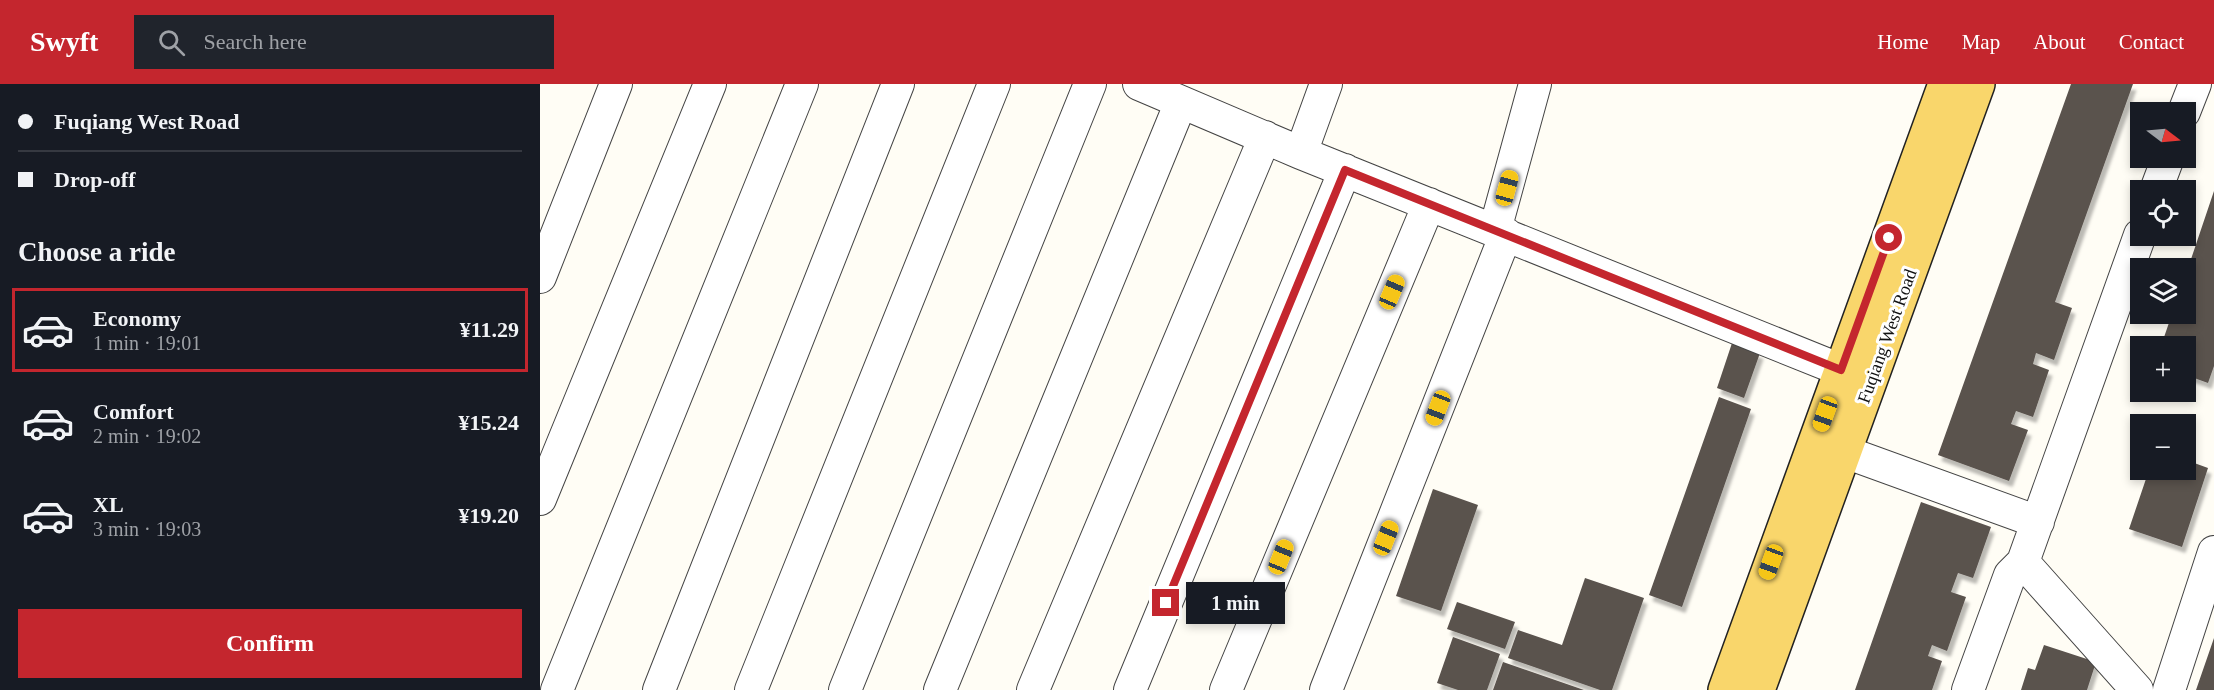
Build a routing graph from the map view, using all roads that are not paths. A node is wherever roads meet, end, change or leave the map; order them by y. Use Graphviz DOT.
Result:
graph roads {
  1 [pos="616,84"];
  2 [pos="710,84"];
  3 [pos="802,84"];
  4 [pos="898,84"];
  5 [pos="994,84"];
  6 [pos="1090,84"];
  7 [pos="1139,84"];
  8 [pos="1326,84"];
  9 [pos="1535,84"];
  10 [pos="1944,84"];
  11 [pos="1978,84"];
  12 [pos="2195,84"];
  13 [pos="1181,102"];
  14 [pos="2188,102"];
  15 [pos="1265,137"];
  16 [pos="1301,153"];
  17 [pos="1345,170"];
  18 [pos="1429,204"];
  19 [pos="1501,232"];
  20 [pos="2136,246"];
  21 [pos="540,277"];
  22 [pos="1841,370"];
  23 [pos="1845,452"];
  24 [pos="540,499"];
  25 [pos="2038,522"];
  26 [pos="2214,552"];
  27 [pos="2022,562"];
  28 [pos="557,690"];
  29 [pos="659,690"];
  30 [pos="751,690"];
  31 [pos="846,690"];
  32 [pos="940,690"];
  33 [pos="1033,690"];
  34 [pos="1130,690"];
  35 [pos="1226,690"];
  36 [pos="1326,690"];
  37 [pos="1725,690"];
  38 [pos="1758,690"];
  39 [pos="1968,690"];
  40 [pos="2136,690"];
  41 [pos="2169,690"];
  1 -- 21 [label="street"];
  2 -- 24 [label="street"];
  3 -- 28 [label="street"];
  4 -- 29 [label="street"];
  5 -- 30 [label="street"];
  6 -- 31 [label="street"];
  7 -- 13 [label="street"];
  8 -- 16 [label="street"];
  9 -- 19 [label="street"];
  10 -- 22 [label="main road, Fuqiang West Road"];
  11 -- 23 [label="main road, Fuqiang West Road"];
  12 -- 14 [label="street"];
  13 -- 15 [label="street"];
  13 -- 32 [label="street"];
  15 -- 16 [label="street"];
  15 -- 33 [label="street"];
  16 -- 17 [label="street"];
  17 -- 18 [label="street"];
  17 -- 34 [label="street"];
  18 -- 19 [label="street"];
  18 -- 35 [label="street"];
  19 -- 22 [label="street"];
  19 -- 36 [label="street"];
  20 -- 25 [label="street"];
  22 -- 37 [label="main road, Fuqiang West Road"];
  23 -- 25 [label="street"];
  23 -- 38 [label="main road, Fuqiang West Road"];
  25 -- 27 [label="street"];
  26 -- 41 [label="street"];
  27 -- 39 [label="street"];
  27 -- 40 [label="street"];
}
